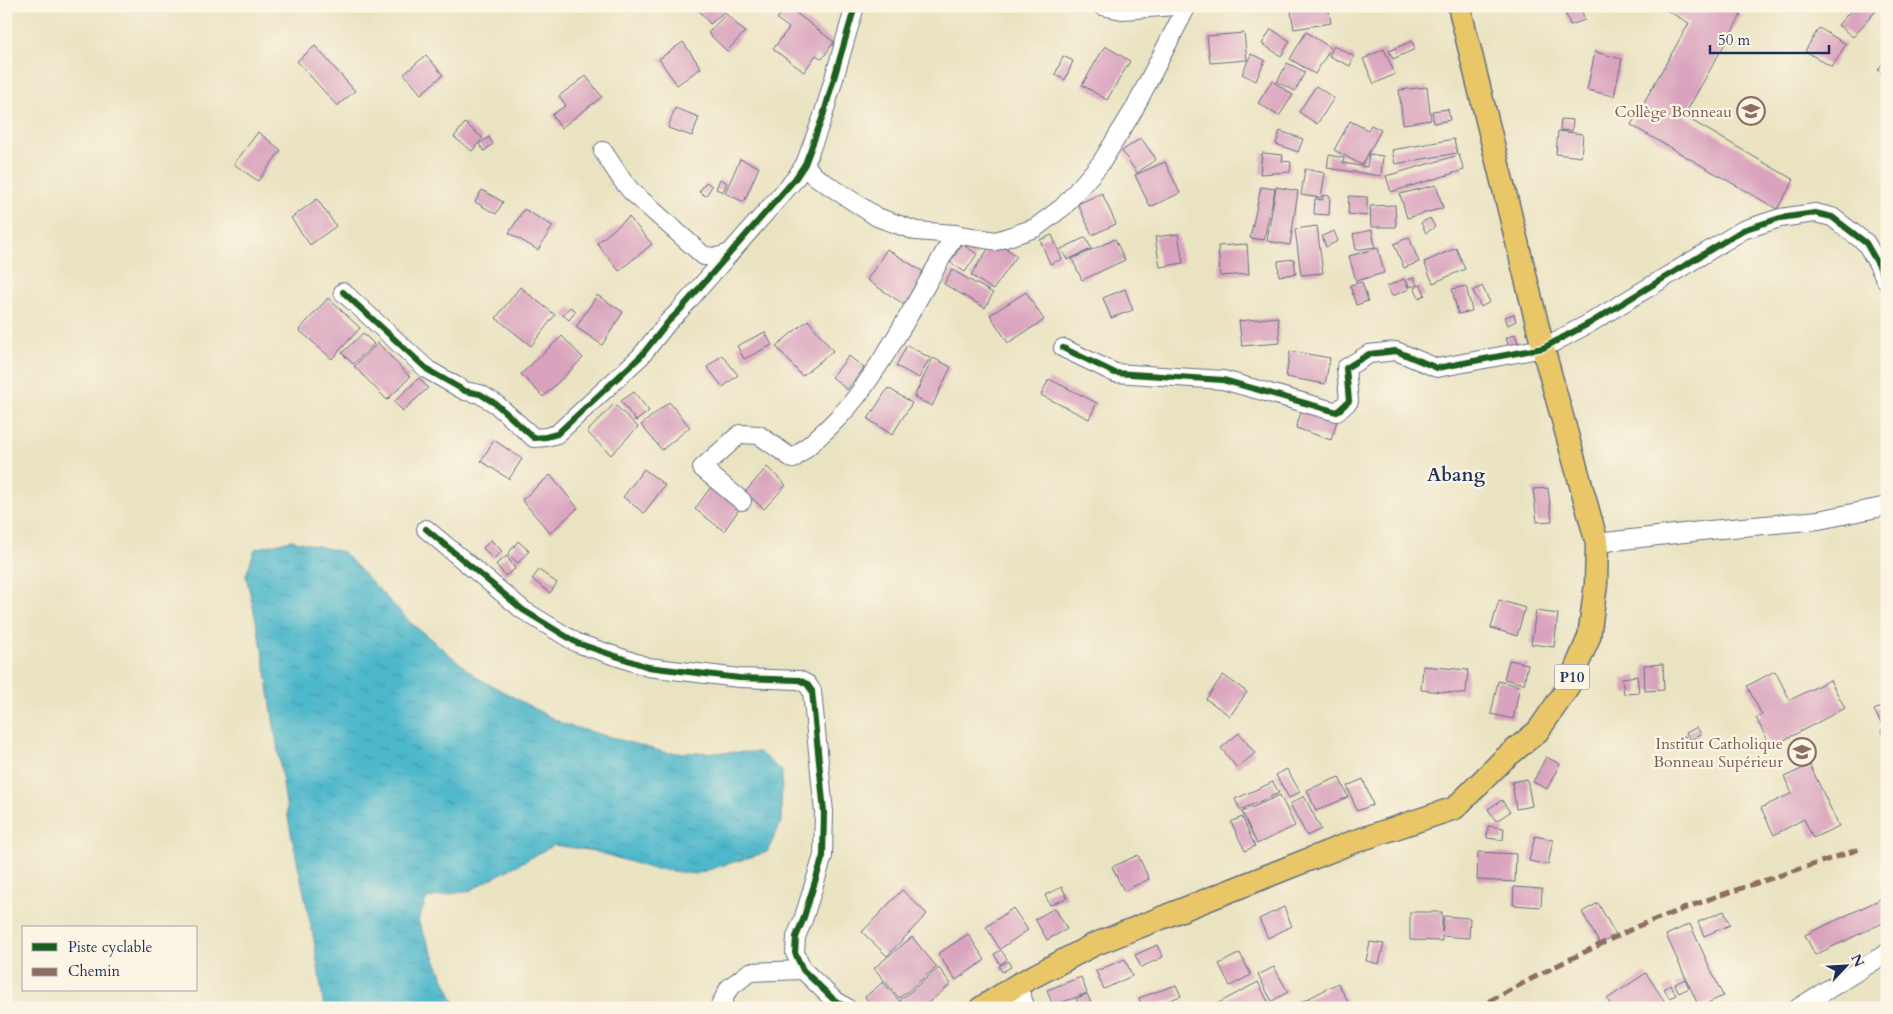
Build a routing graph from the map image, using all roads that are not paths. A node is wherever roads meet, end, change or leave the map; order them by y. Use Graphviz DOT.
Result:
graph roads {
  1 [pos="854,6"];
  2 [pos="1102,6"];
  3 [pos="1175,6"];
  4 [pos="1188,6"];
  5 [pos="1459,6"];
  6 [pos="603,151"];
  7 [pos="805,164"];
  8 [pos="955,234"];
  9 [pos="730,253"];
  10 [pos="1887,282"];
  11 [pos="343,292"];
  12 [pos="1062,348"];
  13 [pos="1543,348"];
  14 [pos="742,500"];
  15 [pos="1887,506"];
  16 [pos="426,529"];
  17 [pos="1597,543"];
  18 [pos="1887,953"];
  19 [pos="803,970"];
  20 [pos="1017,985"];
  21 [pos="719,1008"];
  22 [pos="847,1008"];
  23 [pos="981,1008"];
  24 [pos="1026,1008"];
  25 [pos="1798,1008"];
  1 -- 7 [label="street"];
  2 -- 3 [label="street"];
  4 -- 8 [label="street"];
  5 -- 13 [label="main road, P10"];
  6 -- 9 [label="street"];
  7 -- 8 [label="street"];
  7 -- 9 [label="street"];
  8 -- 14 [label="street"];
  9 -- 11 [label="street"];
  10 -- 13 [label="street"];
  12 -- 13 [label="street"];
  13 -- 17 [label="main road, P10"];
  15 -- 17 [label="street"];
  16 -- 19 [label="street"];
  17 -- 20 [label="main road, P10"];
  18 -- 25 [label="street"];
  19 -- 21 [label="street"];
  19 -- 22 [label="street"];
  20 -- 23 [label="main road, P10"];
  20 -- 24 [label="street"];
}
